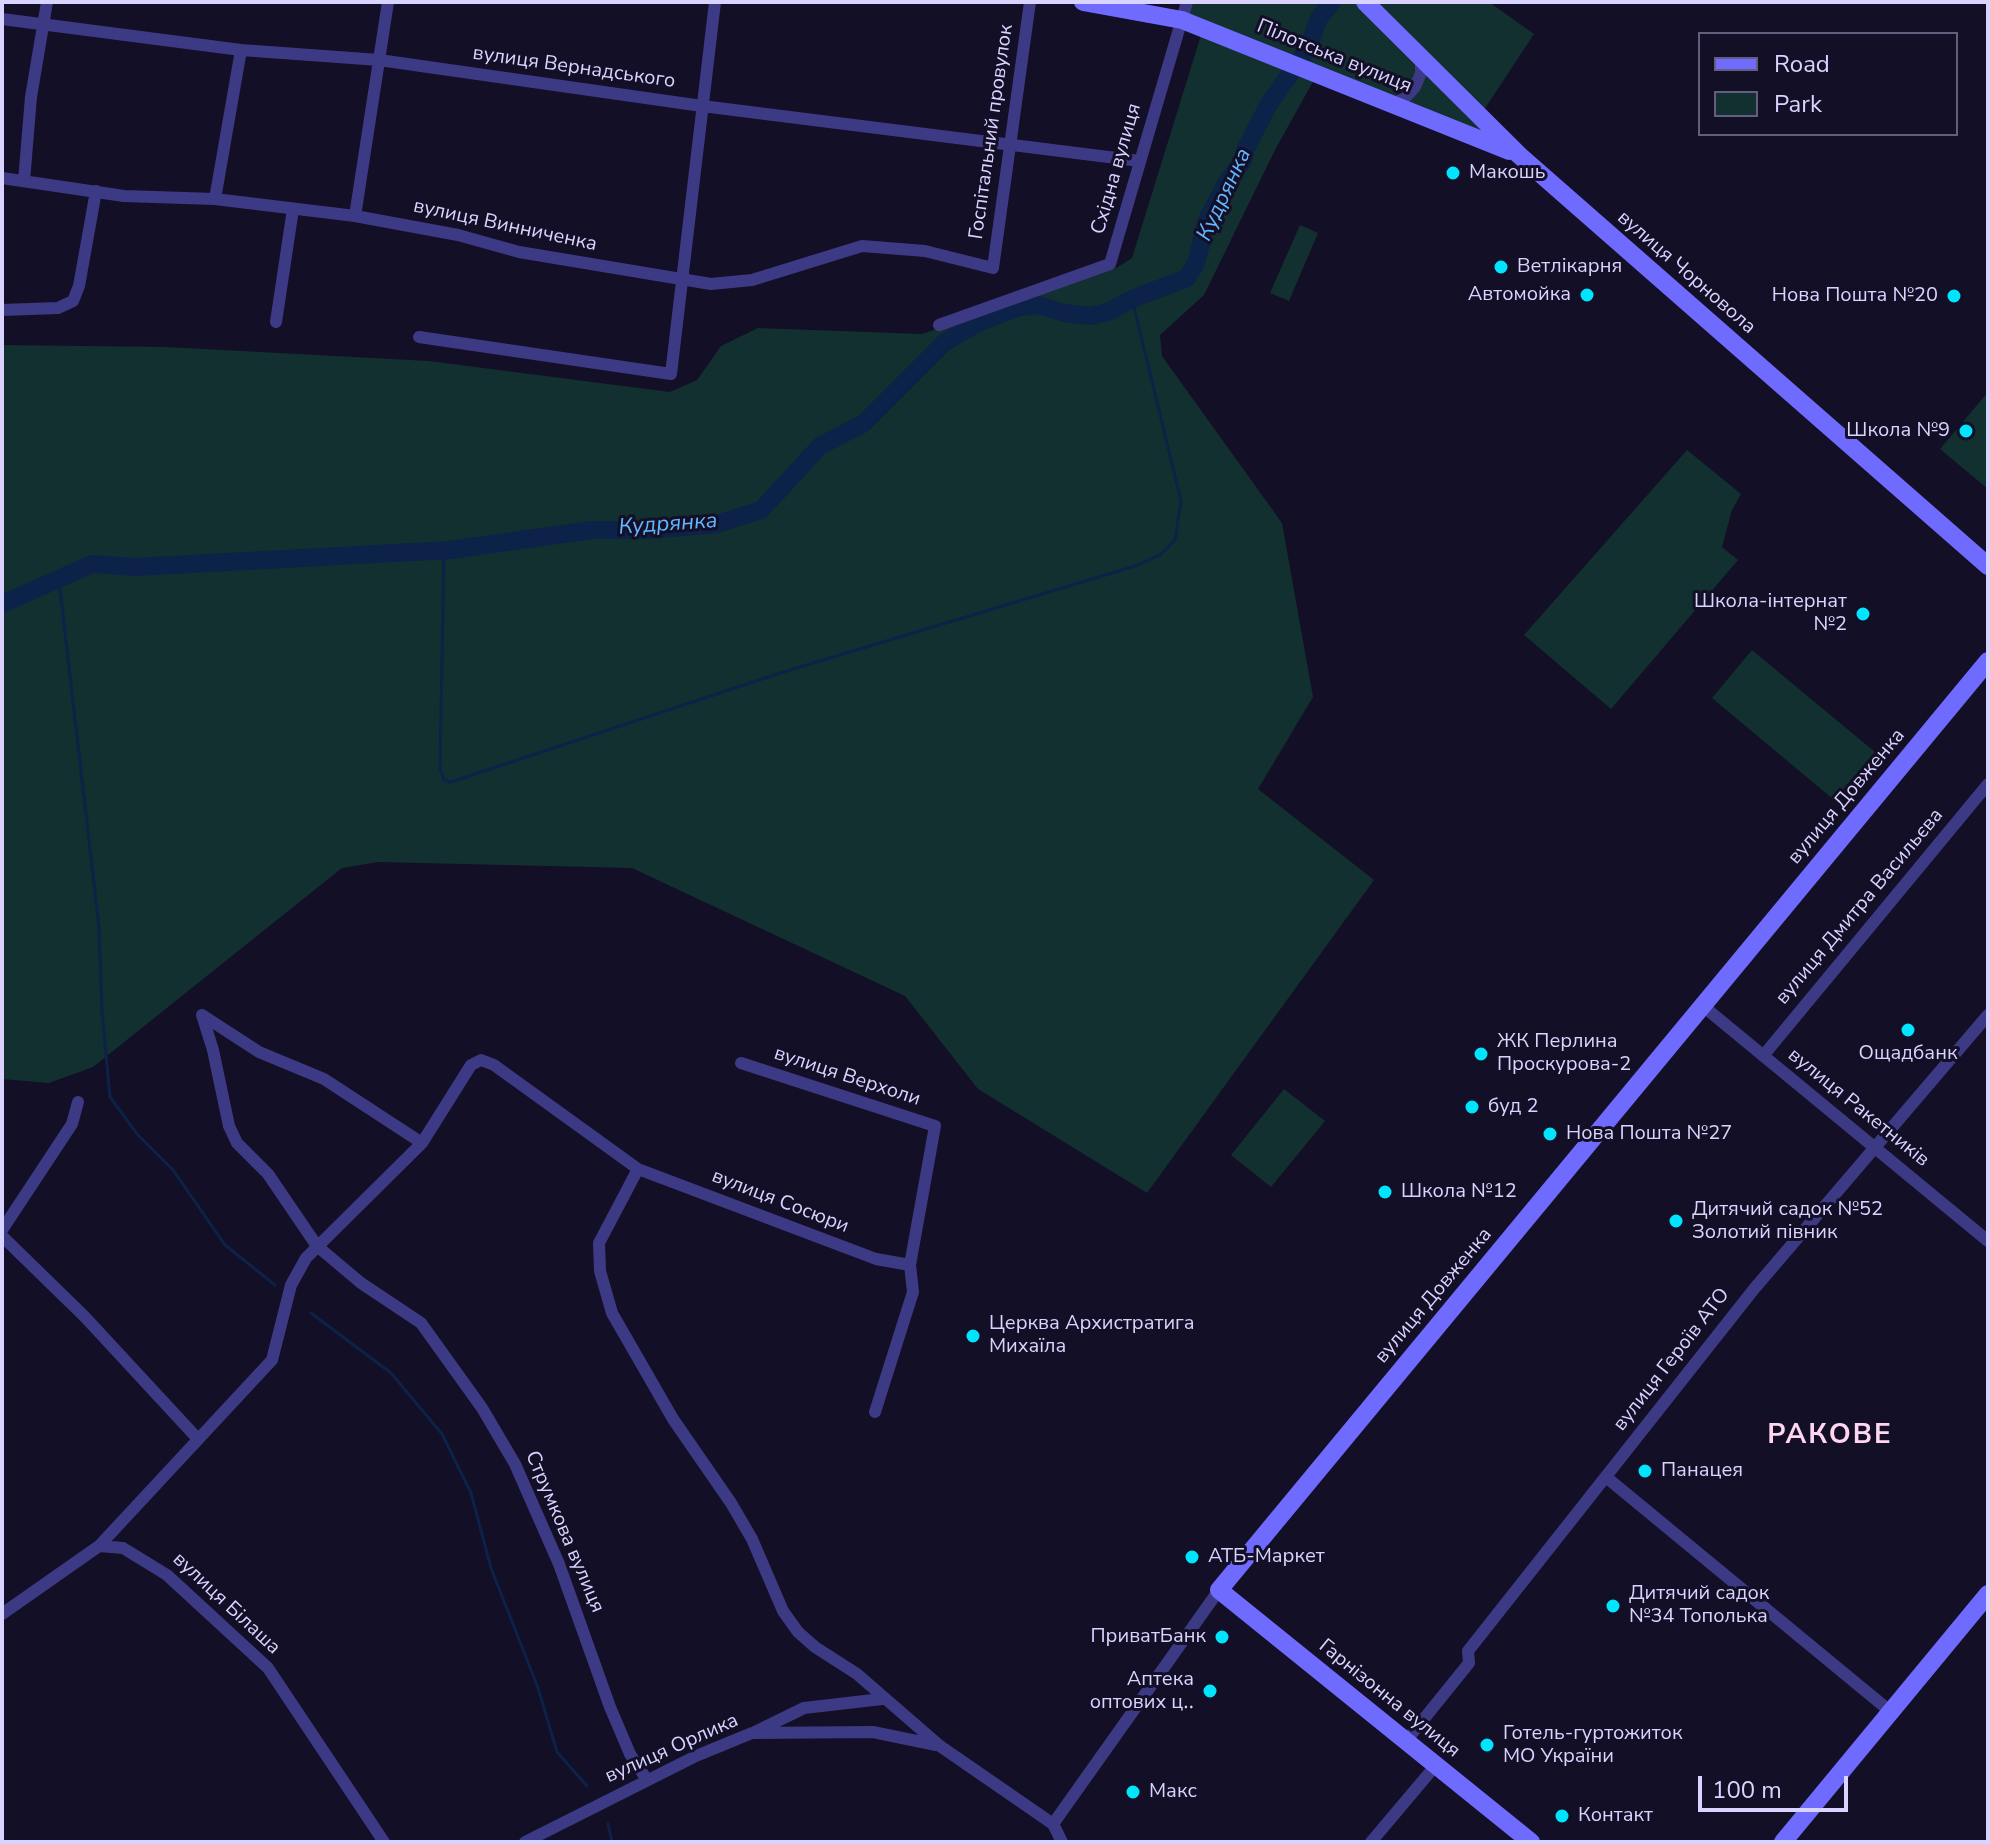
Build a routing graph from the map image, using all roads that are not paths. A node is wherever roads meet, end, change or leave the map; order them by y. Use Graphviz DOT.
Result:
graph roads {
  1 [pos="47,2"];
  2 [pos="388,2"];
  3 [pos="715,2"];
  4 [pos="1030,2"];
  5 [pos="1083,2"];
  6 [pos="1365,2"];
  7 [pos="1185,11"];
  8 [pos="2,19"];
  9 [pos="45,25"];
  10 [pos="241,50"];
  11 [pos="1421,58"];
  12 [pos="379,60"];
  13 [pos="1390,104"];
  14 [pos="702,106"];
  15 [pos="1013,144"];
  16 [pos="1519,155"];
  17 [pos="1140,161"];
  18 [pos="2,178"];
  19 [pos="24,181"];
  20 [pos="96,191"];
  21 [pos="215,199"];
  22 [pos="293,209"];
  23 [pos="355,216"];
  24 [pos="993,268"];
  25 [pos="682,279"];
  26 [pos="2,310"];
  27 [pos="276,322"];
  28 [pos="939,325"];
  29 [pos="419,337"];
  30 [pos="1988,566"];
  31 [pos="1988,661"];
  32 [pos="1988,784"];
  33 [pos="1703,1006"];
  34 [pos="1988,1015"];
  35 [pos="1763,1056"];
  36 [pos="741,1063"];
  37 [pos="78,1102"];
  38 [pos="422,1143"];
  39 [pos="1874,1147"];
  40 [pos="638,1169"];
  41 [pos="2,1233"];
  42 [pos="1988,1241"];
  43 [pos="317,1246"];
  44 [pos="910,1265"];
  45 [pos="875,1412"];
  46 [pos="197,1438"];
  47 [pos="1606,1477"];
  48 [pos="99,1546"];
  49 [pos="1219,1590"];
  50 [pos="1988,1594"];
  51 [pos="2,1614"];
  52 [pos="882,1699"];
  53 [pos="1891,1712"];
  54 [pos="752,1733"];
  55 [pos="1406,1741"];
  56 [pos="940,1746"];
  57 [pos="1436,1765"];
  58 [pos="647,1780"];
  59 [pos="1053,1824"];
  60 [pos="384,1842"];
  61 [pos="525,1842"];
  62 [pos="1062,1842"];
  63 [pos="1371,1842"];
  64 [pos="1531,1842"];
  65 [pos="1783,1842"];
  1 -- 9 [label="street"];
  2 -- 12 [label="street"];
  3 -- 14 [label="street"];
  4 -- 15 [label="street, Госпітальний провулок"];
  5 -- 7 [label="street, Пілотська вулиця"];
  6 -- 11 [label="street, вулиця Чорновола"];
  7 -- 13 [label="street, Пілотська вулиця"];
  7 -- 17 [label="street, Східна вулиця"];
  8 -- 9 [label="street, вулиця Вернадського"];
  9 -- 10 [label="street, вулиця Вернадського"];
  9 -- 19 [label="street"];
  10 -- 12 [label="street, вулиця Вернадського"];
  10 -- 21 [label="street"];
  11 -- 13 [label="street"];
  11 -- 16 [label="street, вулиця Чорновола"];
  12 -- 14 [label="street, вулиця Вернадського"];
  12 -- 23 [label="street"];
  13 -- 16 [label="street, Пілотська вулиця"];
  14 -- 15 [label="street, вулиця Вернадського"];
  14 -- 25 [label="street"];
  15 -- 17 [label="street, вулиця Вернадського"];
  15 -- 24 [label="street, Госпітальний провулок"];
  16 -- 30 [label="street, вулиця Чорновола"];
  17 -- 28 [label="street, Східна вулиця"];
  18 -- 19 [label="street, вулиця Винниченка"];
  19 -- 20 [label="street, вулиця Винниченка"];
  20 -- 21 [label="street, вулиця Винниченка"];
  20 -- 26 [label="street"];
  21 -- 22 [label="street, вулиця Винниченка"];
  22 -- 23 [label="street, вулиця Винниченка"];
  22 -- 27 [label="street"];
  23 -- 25 [label="street, вулиця Винниченка"];
  24 -- 25 [label="street, вулиця Винниченка"];
  25 -- 29 [label="street"];
  31 -- 33 [label="street, вулиця Довженка"];
  32 -- 35 [label="street, вулиця Дмитра Васильєва"];
  33 -- 35 [label="street, вулиця Ракетників"];
  33 -- 49 [label="street, вулиця Довженка"];
  34 -- 39 [label="street, вулиця Героїв АТО"];
  35 -- 39 [label="street, вулиця Ракетників"];
  36 -- 44 [label="street, вулиця Верхоли"];
  37 -- 41 [label="street"];
  38 -- 40 [label="street, вулиця Сосюри"];
  38 -- 43 [label="street"];
  38 -- 43 [label="street, Струмкова вулиця"];
  39 -- 42 [label="street, вулиця Ракетників"];
  39 -- 47 [label="street, вулиця Героїв АТО"];
  40 -- 44 [label="street, вулиця Сосюри"];
  40 -- 52 [label="street"];
  41 -- 46 [label="street"];
  43 -- 46 [label="street"];
  43 -- 58 [label="street, Струмкова вулиця"];
  44 -- 45 [label="street, вулиця Верхоли"];
  46 -- 48 [label="street"];
  47 -- 53 [label="street"];
  47 -- 55 [label="street, вулиця Героїв АТО"];
  48 -- 51 [label="street"];
  48 -- 60 [label="street, вулиця Білаша"];
  49 -- 55 [label="street, Гарнізонна вулиця"];
  49 -- 59 [label="street, вулиця Довженка"];
  50 -- 53 [label="street"];
  52 -- 54 [label="street"];
  52 -- 56 [label="street"];
  53 -- 65 [label="street"];
  54 -- 56 [label="street, вулиця Орлика"];
  54 -- 58 [label="street, вулиця Орлика"];
  55 -- 57 [label="street, Гарнізонна вулиця"];
  56 -- 59 [label="street"];
  57 -- 63 [label="street"];
  57 -- 64 [label="street, Гарнізонна вулиця"];
  58 -- 61 [label="street, вулиця Орлика"];
  59 -- 62 [label="street"];
}
